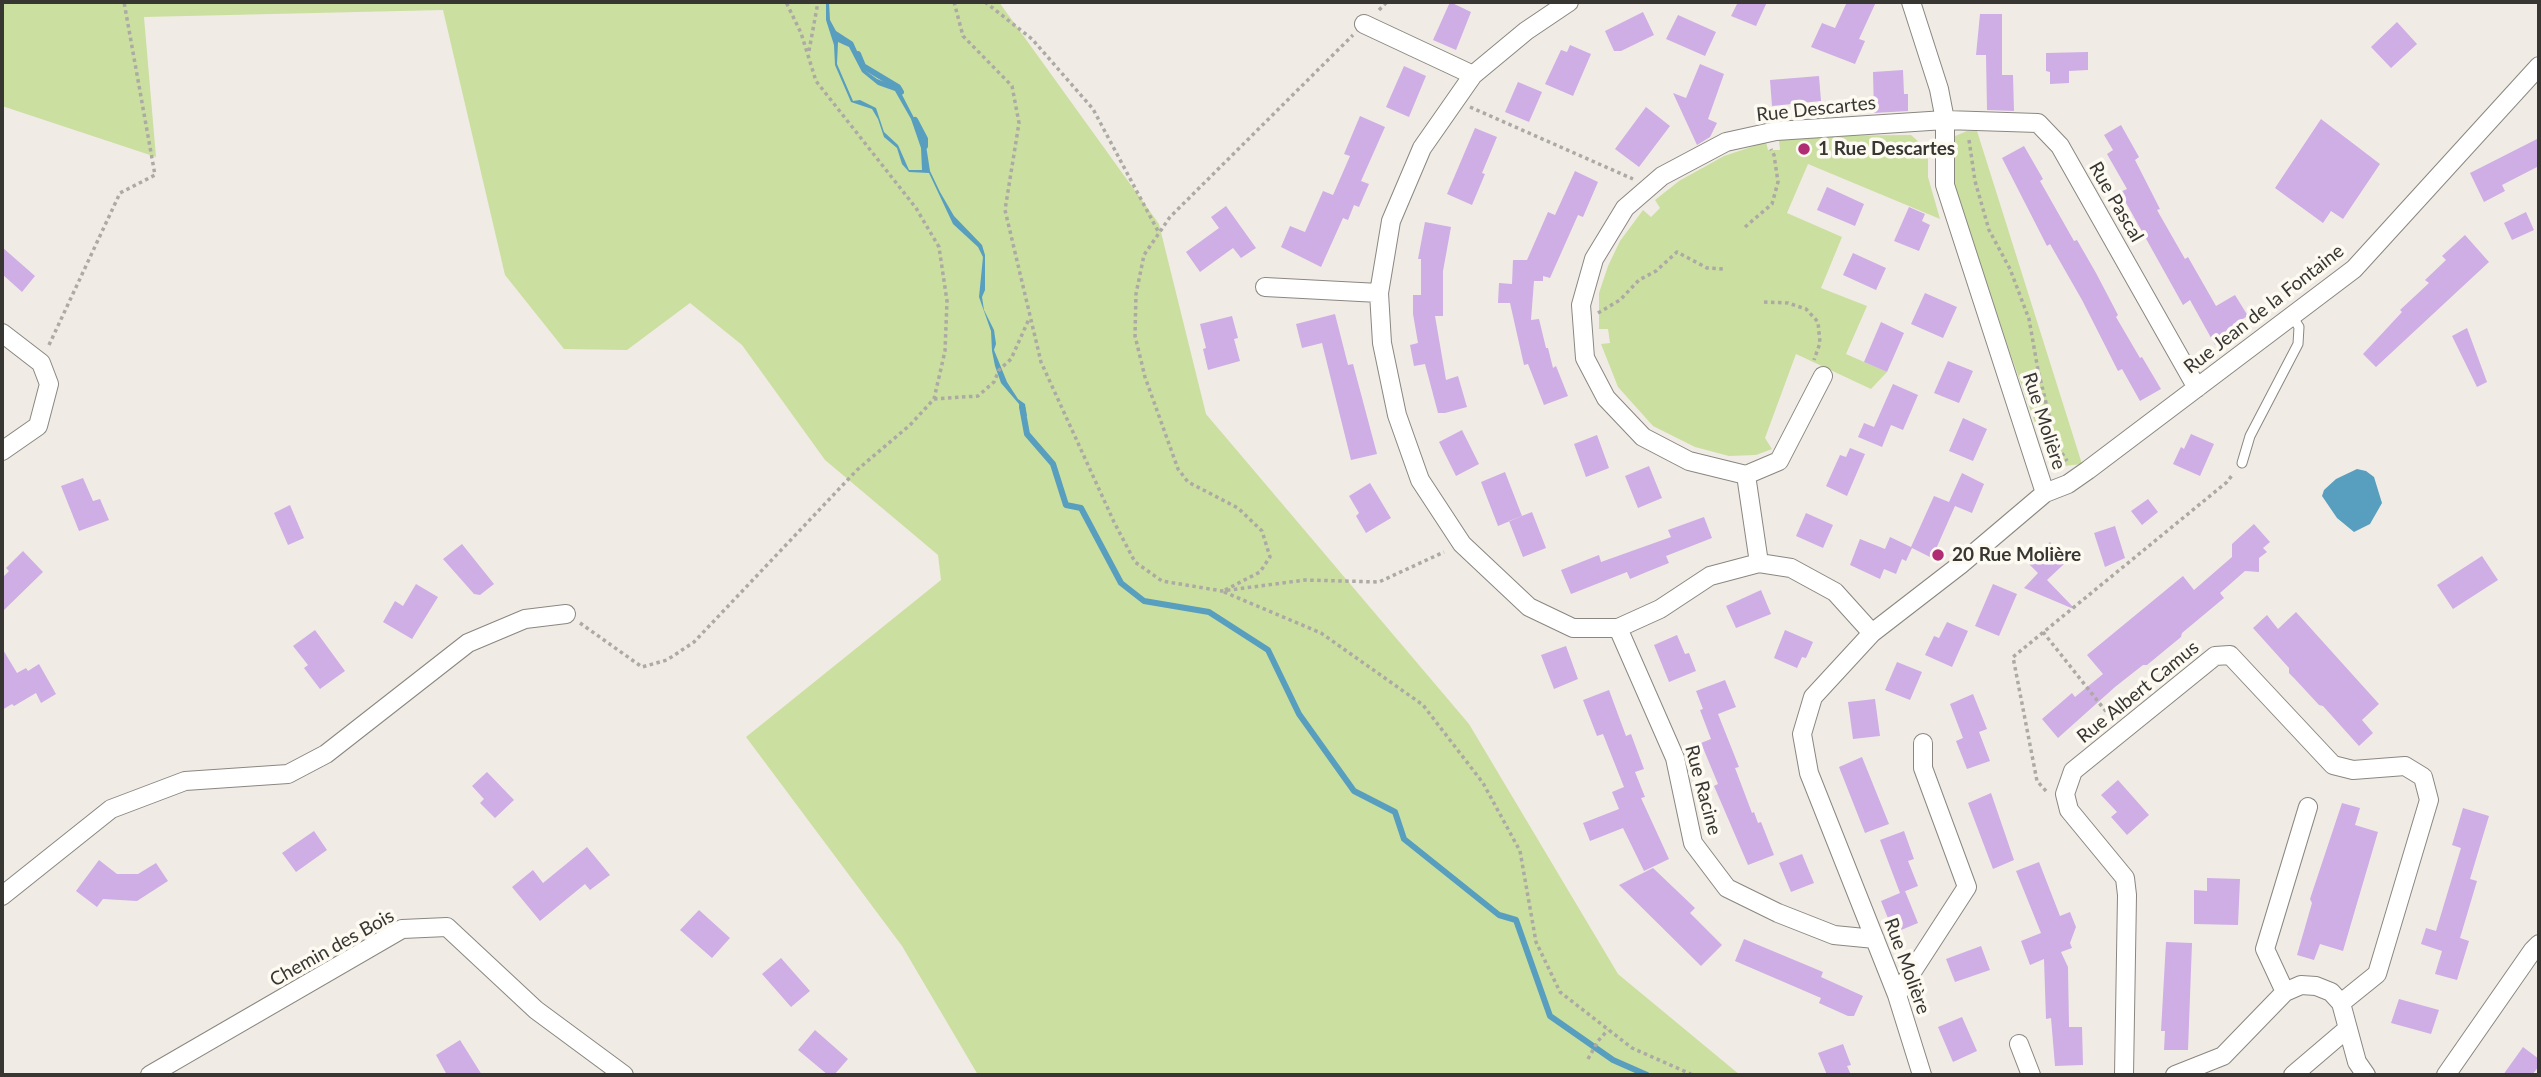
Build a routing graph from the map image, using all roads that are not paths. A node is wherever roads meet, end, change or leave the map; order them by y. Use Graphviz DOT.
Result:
graph roads {
  1 [pos="1569,2"];
  2 [pos="1911,2"];
  3 [pos="1364,24"];
  4 [pos="2539,66"];
  5 [pos="1473,75"];
  6 [pos="1945,120"];
  7 [pos="1265,288"];
  8 [pos="1380,293"];
  9 [pos="2292,316"];
  10 [pos="2,333"];
  11 [pos="1823,376"];
  12 [pos="2197,388"];
  13 [pos="2,451"];
  14 [pos="2242,463"];
  15 [pos="1746,475"];
  16 [pos="2045,493"];
  17 [pos="1759,563"];
  18 [pos="566,614"];
  19 [pos="1618,628"];
  20 [pos="1872,633"];
  21 [pos="1923,743"];
  22 [pos="2308,807"];
  23 [pos="2,896"];
  24 [pos="1875,939"];
  25 [pos="2539,944"];
  26 [pos="2285,992"];
  27 [pos="1897,995"];
  28 [pos="2341,1003"];
  29 [pos="2347,1028"];
  30 [pos="2020,1044"];
  31 [pos="150,1075"];
  32 [pos="624,1075"];
  33 [pos="1922,1075"];
  34 [pos="2031,1075"];
  35 [pos="2124,1075"];
  36 [pos="2175,1075"];
  37 [pos="2293,1075"];
  38 [pos="2366,1075"];
  39 [pos="2446,1075"];
  1 -- 5 [label="street"];
  2 -- 6 [label="street, Rue Molière"];
  3 -- 5 [label="street"];
  4 -- 9 [label="street, Rue Jean de la Fontaine"];
  5 -- 8 [label="street"];
  6 -- 12 [label="street, Rue Pascal"];
  6 -- 15 [label="street, Rue Descartes"];
  6 -- 16 [label="street, Rue Molière"];
  7 -- 8 [label="street"];
  8 -- 19 [label="street"];
  9 -- 12 [label="street, Rue Jean de la Fontaine"];
  9 -- 14 [label="lane"];
  10 -- 13 [label="street"];
  11 -- 15 [label="street"];
  12 -- 16 [label="street, Rue Jean de la Fontaine"];
  15 -- 17 [label="street"];
  16 -- 20 [label="street, Rue Molière"];
  17 -- 19 [label="street"];
  17 -- 20 [label="street"];
  18 -- 23 [label="street"];
  19 -- 24 [label="street, Rue Racine"];
  20 -- 24 [label="street, Rue Molière"];
  21 -- 27 [label="street"];
  22 -- 26 [label="street"];
  24 -- 27 [label="street, Rue Molière"];
  25 -- 39 [label="street"];
  26 -- 28 [label="street"];
  26 -- 36 [label="street"];
  27 -- 33 [label="street, Rue Molière"];
  28 -- 29 [label="street"];
  28 -- 35 [label="street, Rue Albert Camus"];
  29 -- 37 [label="street"];
  29 -- 38 [label="street"];
  30 -- 34 [label="street"];
  31 -- 32 [label="street, Chemin des Bois"];
}
